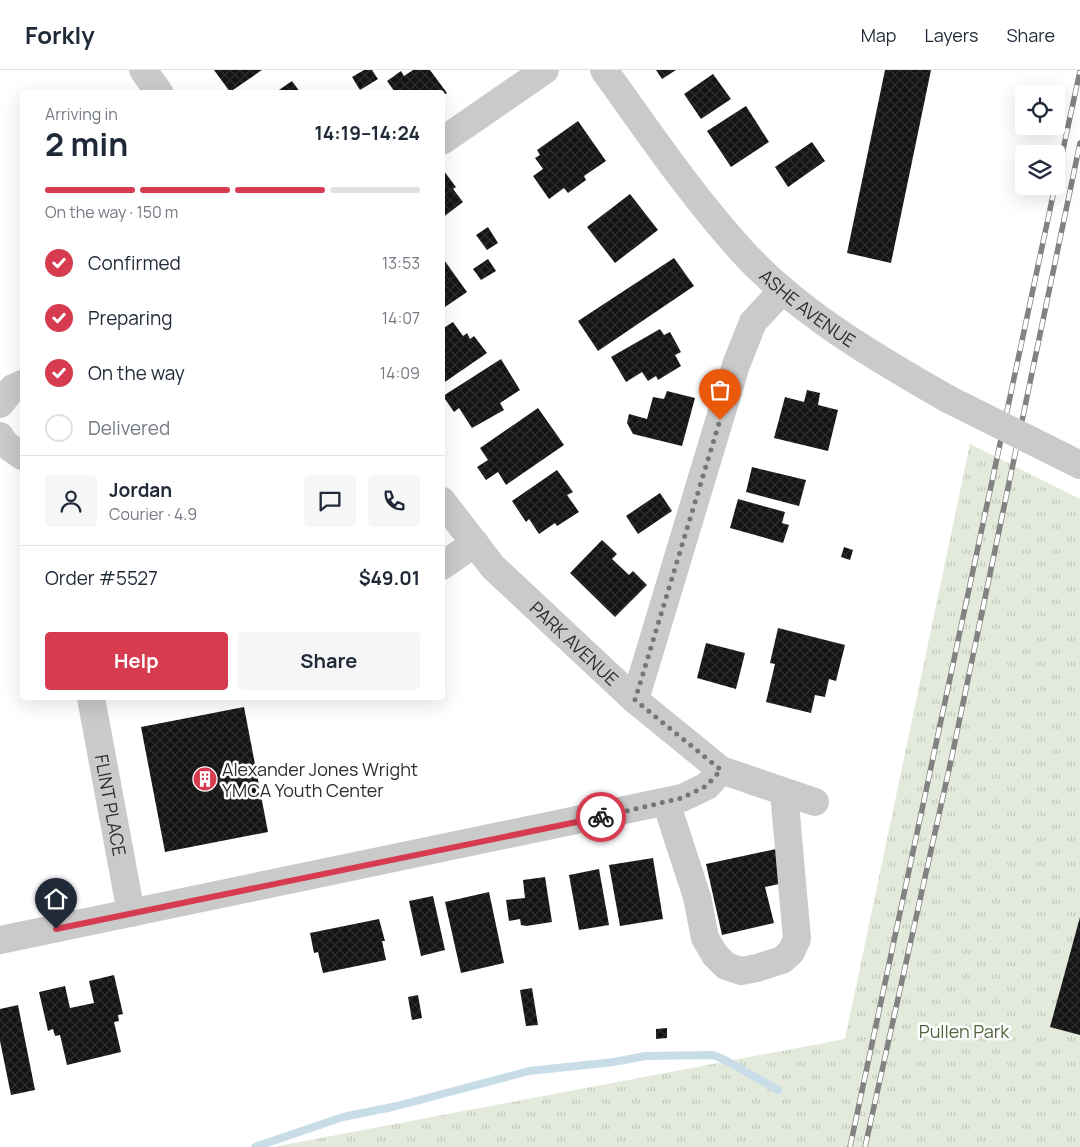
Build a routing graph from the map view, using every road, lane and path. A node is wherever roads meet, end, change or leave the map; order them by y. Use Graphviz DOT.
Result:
graph roads {
  1 [pos="143,70"];
  2 [pos="545,70"];
  3 [pos="604,70"];
  4 [pos="158,90"];
  5 [pos="445,139"];
  6 [pos="783,290"];
  7 [pos="20,385"];
  8 [pos="0,404"];
  9 [pos="0,436"];
  10 [pos="20,455"];
  11 [pos="1080,465"];
  12 [pos="445,505"];
  13 [pos="475,542"];
  14 [pos="445,564"];
  15 [pos="91,700"];
  16 [pos="635,700"];
  17 [pos="721,770"];
  18 [pos="784,792"];
  19 [pos="666,802"];
  20 [pos="815,802"];
  21 [pos="131,913"];
  22 [pos="0,940"];
  1 -- 4 [label="street"];
  2 -- 5 [label="street"];
  3 -- 6 [label="street, ASHE AVENUE"];
  6 -- 11 [label="street, ASHE AVENUE, bridge"];
  6 -- 16 [label="street"];
  7 -- 8 [label="street"];
  9 -- 10 [label="street"];
  12 -- 13 [label="street, PARK AVENUE"];
  13 -- 14 [label="street"];
  13 -- 16 [label="street, PARK AVENUE"];
  15 -- 21 [label="street, FLINT PLACE"];
  16 -- 17 [label="street, PARK AVENUE"];
  17 -- 18 [label="street, PARK AVENUE"];
  17 -- 19 [label="street"];
  18 -- 19 [label="street"];
  18 -- 20 [label="street, PARK AVENUE"];
  19 -- 21 [label="street"];
  21 -- 22 [label="street"];
}
